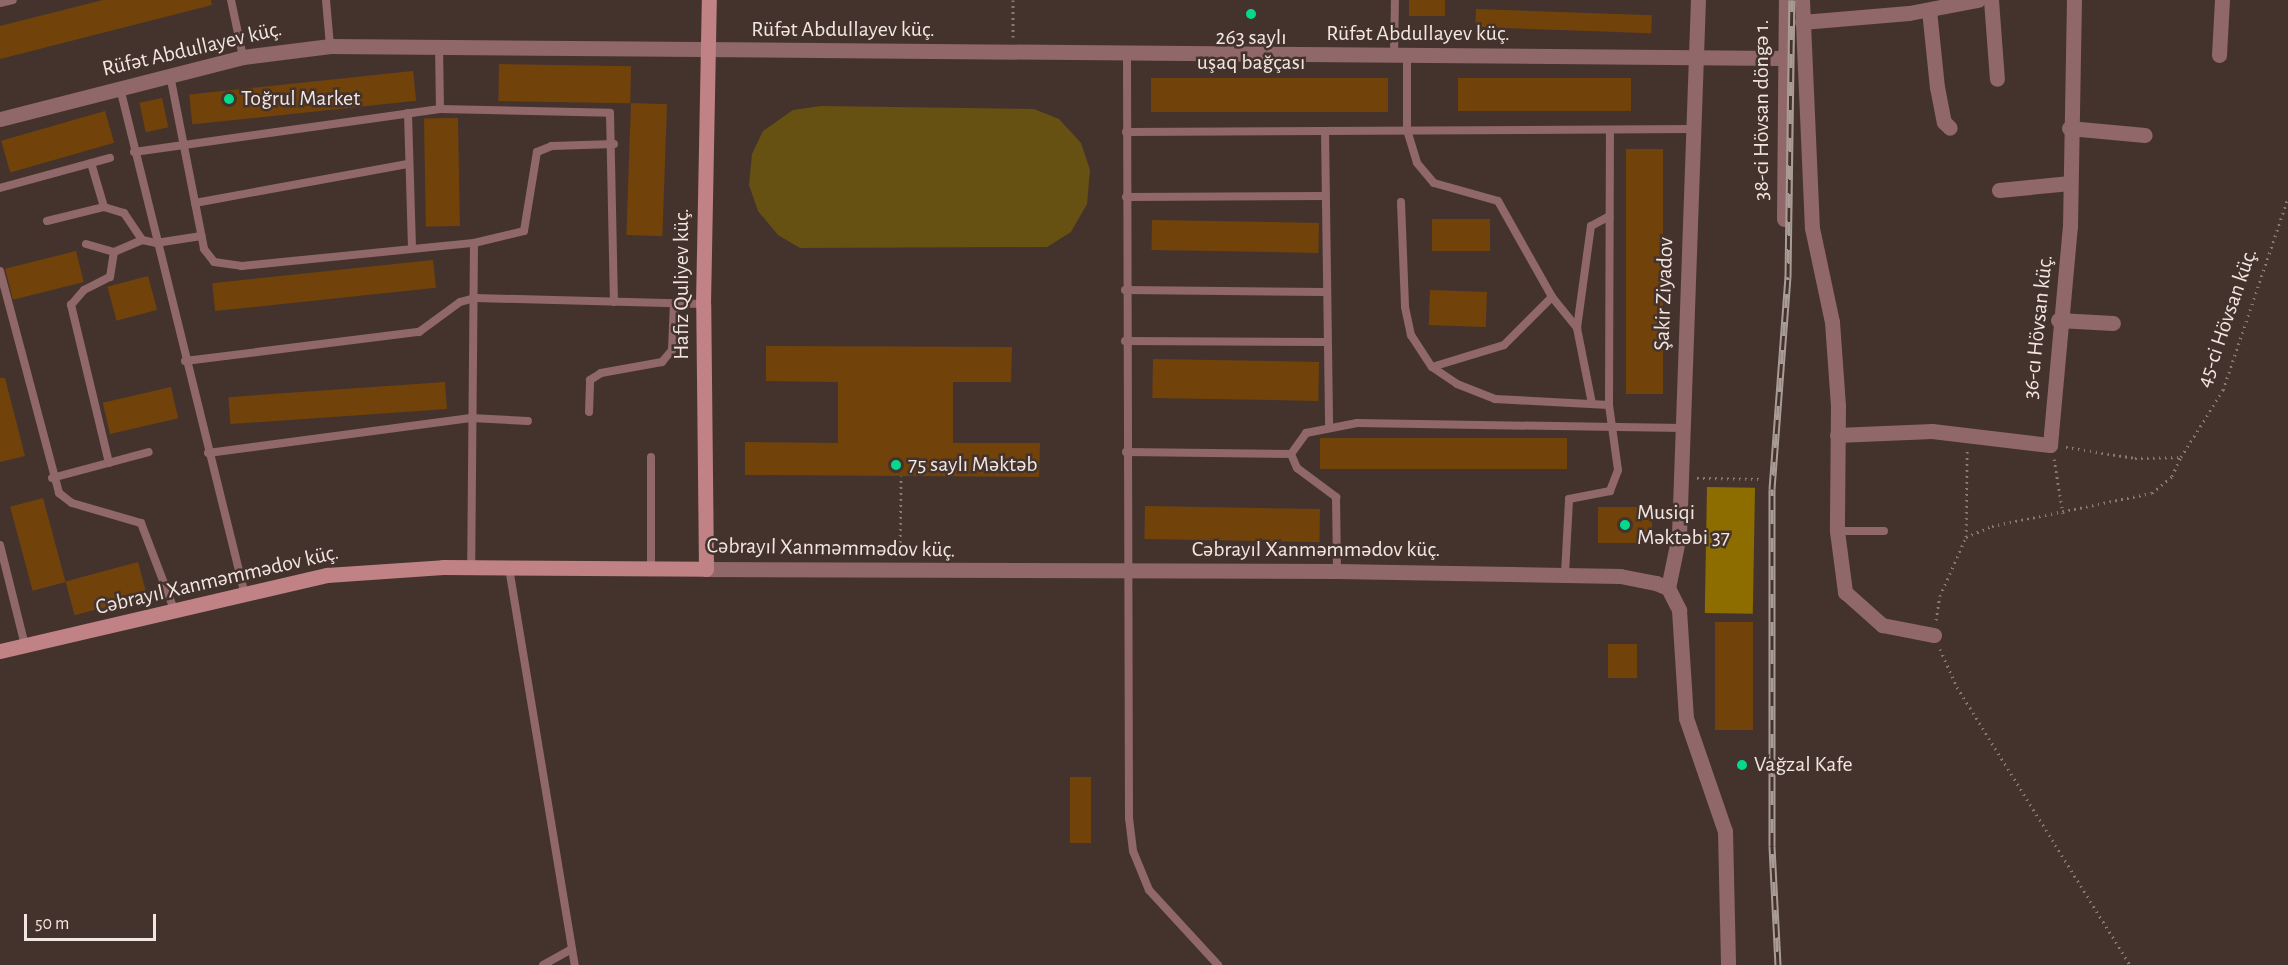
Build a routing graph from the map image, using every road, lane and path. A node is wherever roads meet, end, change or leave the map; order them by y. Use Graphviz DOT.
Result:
graph roads {
  1 [pos="14,0"];
  2 [pos="231,0"];
  3 [pos="326,0"];
  4 [pos="709,0"];
  5 [pos="1013,0"];
  6 [pos="1395,0"];
  7 [pos="1698,0"];
  8 [pos="1786,0"];
  9 [pos="1802,0"];
  10 [pos="1978,0"];
  11 [pos="1991,0"];
  12 [pos="2074,0"];
  13 [pos="2222,0"];
  14 [pos="0,3"];
  15 [pos="1929,10"];
  16 [pos="1802,22"];
  17 [pos="330,46"];
  18 [pos="439,46"];
  19 [pos="708,52"];
  20 [pos="1012,54"];
  21 [pos="1127,54"];
  22 [pos="2219,55"];
  23 [pos="243,57"];
  24 [pos="1401,57"];
  25 [pos="1694,57"];
  26 [pos="1785,58"];
  27 [pos="170,75"];
  28 [pos="1997,79"];
  29 [pos="120,88"];
  30 [pos="440,109"];
  31 [pos="408,113"];
  32 [pos="0,119"];
  33 [pos="1950,128"];
  34 [pos="2069,128"];
  35 [pos="1692,129"];
  36 [pos="1407,130"];
  37 [pos="1610,130"];
  38 [pos="1126,132"];
  39 [pos="1325,132"];
  40 [pos="2145,135"];
  41 [pos="183,142"];
  42 [pos="614,144"];
  43 [pos="134,152"];
  44 [pos="110,158"];
  45 [pos="90,163"];
  46 [pos="407,164"];
  47 [pos="2070,183"];
  48 [pos="0,188"];
  49 [pos="1999,190"];
  50 [pos="1325,196"];
  51 [pos="1126,197"];
  52 [pos="2288,198"];
  53 [pos="1401,202"];
  54 [pos="195,203"];
  55 [pos="105,207"];
  56 [pos="1610,216"];
  57 [pos="1784,219"];
  58 [pos="47,221"];
  59 [pos="201,236"];
  60 [pos="142,240"];
  61 [pos="156,243"];
  62 [pos="474,243"];
  63 [pos="86,244"];
  64 [pos="412,246"];
  65 [pos="114,252"];
  66 [pos="0,271"];
  67 [pos="1125,290"];
  68 [pos="1325,292"];
  69 [pos="1552,297"];
  70 [pos="475,298"];
  71 [pos="614,302"];
  72 [pos="674,303"];
  73 [pos="703,304"];
  74 [pos="2058,320"];
  75 [pos="2113,323"];
  76 [pos="1577,328"];
  77 [pos="1125,341"];
  78 [pos="1327,342"];
  79 [pos="185,360"];
  80 [pos="1432,367"];
  81 [pos="1592,404"];
  82 [pos="1609,405"];
  83 [pos="588,412"];
  84 [pos="471,418"];
  85 [pos="528,421"];
  86 [pos="1329,425"];
  87 [pos="1613,428"];
  88 [pos="1682,428"];
  89 [pos="1967,434"];
  90 [pos="1838,435"];
  91 [pos="2050,445"];
  92 [pos="149,452"];
  93 [pos="1126,452"];
  94 [pos="208,453"];
  95 [pos="1291,454"];
  96 [pos="651,457"];
  97 [pos="2181,457"];
  98 [pos="108,463"];
  99 [pos="901,476"];
  100 [pos="1681,477"];
  101 [pos="52,478"];
  102 [pos="1762,478"];
  103 [pos="2063,513"];
  104 [pos="1837,531"];
  105 [pos="1884,531"];
  106 [pos="1966,537"];
  107 [pos="0,545"];
  108 [pos="471,567"];
  109 [pos="509,568"];
  110 [pos="651,569"];
  111 [pos="706,569"];
  112 [pos="899,571"];
  113 [pos="1337,571"];
  114 [pos="1125,574"];
  115 [pos="1565,574"];
  116 [pos="1668,588"];
  117 [pos="245,595"];
  118 [pos="175,612"];
  119 [pos="1934,635"];
  120 [pos="25,645"];
  121 [pos="0,651"];
  122 [pos="572,949"];
  123 [pos="543,965"];
  124 [pos="575,965"];
  125 [pos="1218,965"];
  126 [pos="1728,965"];
  127 [pos="2130,965"];
  1 -- 14 [label="lane"];
  2 -- 23 [label="lane"];
  3 -- 17 [label="lane"];
  4 -- 19 [label="street, Hafiz Quliyev küç."];
  5 -- 20 [label="path"];
  6 -- 24 [label="lane"];
  7 -- 25 [label="street, Şakir Ziyadov"];
  8 -- 26 [label="street, 38-ci Hövsan döngə 1."];
  9 -- 16 [label="street"];
  10 -- 15 [label="street"];
  11 -- 28 [label="street"];
  12 -- 34 [label="street, 36-cı Hövsan küç."];
  13 -- 22 [label="street"];
  15 -- 16 [label="street"];
  15 -- 33 [label="street"];
  16 -- 90 [label="street"];
  17 -- 18 [label="street, Rüfət Abdullayev küç."];
  17 -- 23 [label="street, Rüfət Abdullayev küç."];
  18 -- 19 [label="street, Rüfət Abdullayev küç."];
  18 -- 30 [label="lane"];
  19 -- 20 [label="street, Rüfət Abdullayev küç."];
  19 -- 73 [label="street, Hafiz Quliyev küç."];
  20 -- 21 [label="street, Rüfət Abdullayev küç."];
  21 -- 24 [label="street, Rüfət Abdullayev küç."];
  21 -- 38 [label="lane"];
  23 -- 27 [label="street, Rüfət Abdullayev küç."];
  24 -- 25 [label="street, Rüfət Abdullayev küç."];
  24 -- 36 [label="lane"];
  25 -- 26 [label="street, Rüfət Abdullayev küç."];
  25 -- 35 [label="street, Şakir Ziyadov"];
  26 -- 57 [label="street, 38-ci Hövsan döngə 1."];
  27 -- 29 [label="street, Rüfət Abdullayev küç."];
  27 -- 41 [label="lane"];
  29 -- 32 [label="street, Rüfət Abdullayev küç."];
  29 -- 43 [label="lane"];
  30 -- 31 [label="lane"];
  30 -- 42 [label="lane"];
  31 -- 41 [label="lane"];
  31 -- 46 [label="lane"];
  34 -- 40 [label="street"];
  34 -- 47 [label="street, 36-cı Hövsan küç."];
  35 -- 37 [label="lane"];
  35 -- 88 [label="street, Şakir Ziyadov"];
  36 -- 37 [label="lane"];
  36 -- 39 [label="lane"];
  36 -- 69 [label="lane"];
  37 -- 56 [label="lane"];
  38 -- 39 [label="lane"];
  38 -- 51 [label="lane"];
  39 -- 50 [label="lane"];
  41 -- 43 [label="lane"];
  41 -- 54 [label="lane"];
  42 -- 62 [label="lane"];
  42 -- 71 [label="lane"];
  43 -- 61 [label="lane"];
  44 -- 45 [label="lane"];
  45 -- 48 [label="lane"];
  45 -- 55 [label="lane"];
  46 -- 54 [label="lane"];
  46 -- 64 [label="lane"];
  47 -- 49 [label="street"];
  47 -- 74 [label="street, 36-cı Hövsan küç."];
  50 -- 51 [label="lane"];
  50 -- 68 [label="lane"];
  51 -- 67 [label="lane"];
  52 -- 97 [label="path, 45-ci Hövsan küç."];
  53 -- 80 [label="lane"];
  54 -- 59 [label="lane"];
  55 -- 58 [label="lane"];
  55 -- 60 [label="lane"];
  56 -- 76 [label="lane"];
  56 -- 82 [label="lane"];
  59 -- 61 [label="lane"];
  59 -- 64 [label="lane"];
  60 -- 61 [label="lane"];
  60 -- 65 [label="lane"];
  61 -- 79 [label="lane"];
  62 -- 64 [label="lane"];
  62 -- 70 [label="lane"];
  63 -- 65 [label="lane"];
  65 -- 98 [label="lane"];
  66 -- 101 [label="lane"];
  67 -- 68 [label="lane"];
  67 -- 77 [label="lane"];
  68 -- 78 [label="lane"];
  69 -- 76 [label="lane"];
  69 -- 80 [label="lane"];
  70 -- 71 [label="lane"];
  70 -- 79 [label="lane"];
  70 -- 84 [label="lane"];
  71 -- 72 [label="lane"];
  72 -- 73 [label="lane"];
  72 -- 83 [label="lane"];
  73 -- 111 [label="street, Hafiz Quliyev küç."];
  74 -- 75 [label="street"];
  74 -- 91 [label="street, 36-cı Hövsan küç."];
  76 -- 81 [label="lane"];
  77 -- 78 [label="lane"];
  77 -- 93 [label="lane"];
  78 -- 86 [label="lane"];
  79 -- 94 [label="lane"];
  80 -- 81 [label="lane"];
  81 -- 82 [label="lane"];
  82 -- 87 [label="lane"];
  84 -- 85 [label="lane"];
  84 -- 94 [label="lane"];
  84 -- 108 [label="lane"];
  86 -- 87 [label="lane"];
  86 -- 95 [label="lane"];
  87 -- 88 [label="lane"];
  87 -- 115 [label="lane"];
  88 -- 100 [label="street, Şakir Ziyadov"];
  89 -- 90 [label="street"];
  89 -- 91 [label="street"];
  89 -- 106 [label="path"];
  90 -- 104 [label="street"];
  91 -- 97 [label="path"];
  91 -- 103 [label="path"];
  92 -- 98 [label="lane"];
  93 -- 95 [label="lane"];
  93 -- 114 [label="lane"];
  94 -- 117 [label="lane"];
  95 -- 113 [label="lane"];
  96 -- 110 [label="lane"];
  97 -- 103 [label="path, 45-ci Hövsan küç."];
  98 -- 101 [label="lane"];
  99 -- 112 [label="path"];
  100 -- 102 [label="path"];
  100 -- 116 [label="street, Şakir Ziyadov"];
  101 -- 118 [label="lane"];
  103 -- 106 [label="path, 45-ci Hövsan küç."];
  104 -- 105 [label="lane"];
  104 -- 119 [label="street"];
  106 -- 119 [label="path"];
  107 -- 120 [label="lane"];
  108 -- 109 [label="street, Cəbrayıl Xanməmmədov küç."];
  108 -- 117 [label="street, Cəbrayıl Xanməmmədov küç."];
  109 -- 110 [label="street, Cəbrayıl Xanməmmədov küç."];
  109 -- 122 [label="lane"];
  110 -- 111 [label="street, Cəbrayıl Xanməmmədov küç."];
  111 -- 112 [label="street, Cəbrayıl Xanməmmədov küç."];
  112 -- 114 [label="street, Cəbrayıl Xanməmmədov küç."];
  113 -- 114 [label="street, Cəbrayıl Xanməmmədov küç."];
  113 -- 115 [label="street, Cəbrayıl Xanməmmədov küç."];
  114 -- 125 [label="lane"];
  115 -- 116 [label="street, Cəbrayıl Xanməmmədov küç."];
  116 -- 126 [label="street"];
  117 -- 118 [label="street, Cəbrayıl Xanməmmədov küç."];
  118 -- 120 [label="street, Cəbrayıl Xanməmmədov küç."];
  119 -- 127 [label="path"];
  120 -- 121 [label="street, Cəbrayıl Xanməmmədov küç."];
  122 -- 123 [label="lane"];
  122 -- 124 [label="lane"];
}
